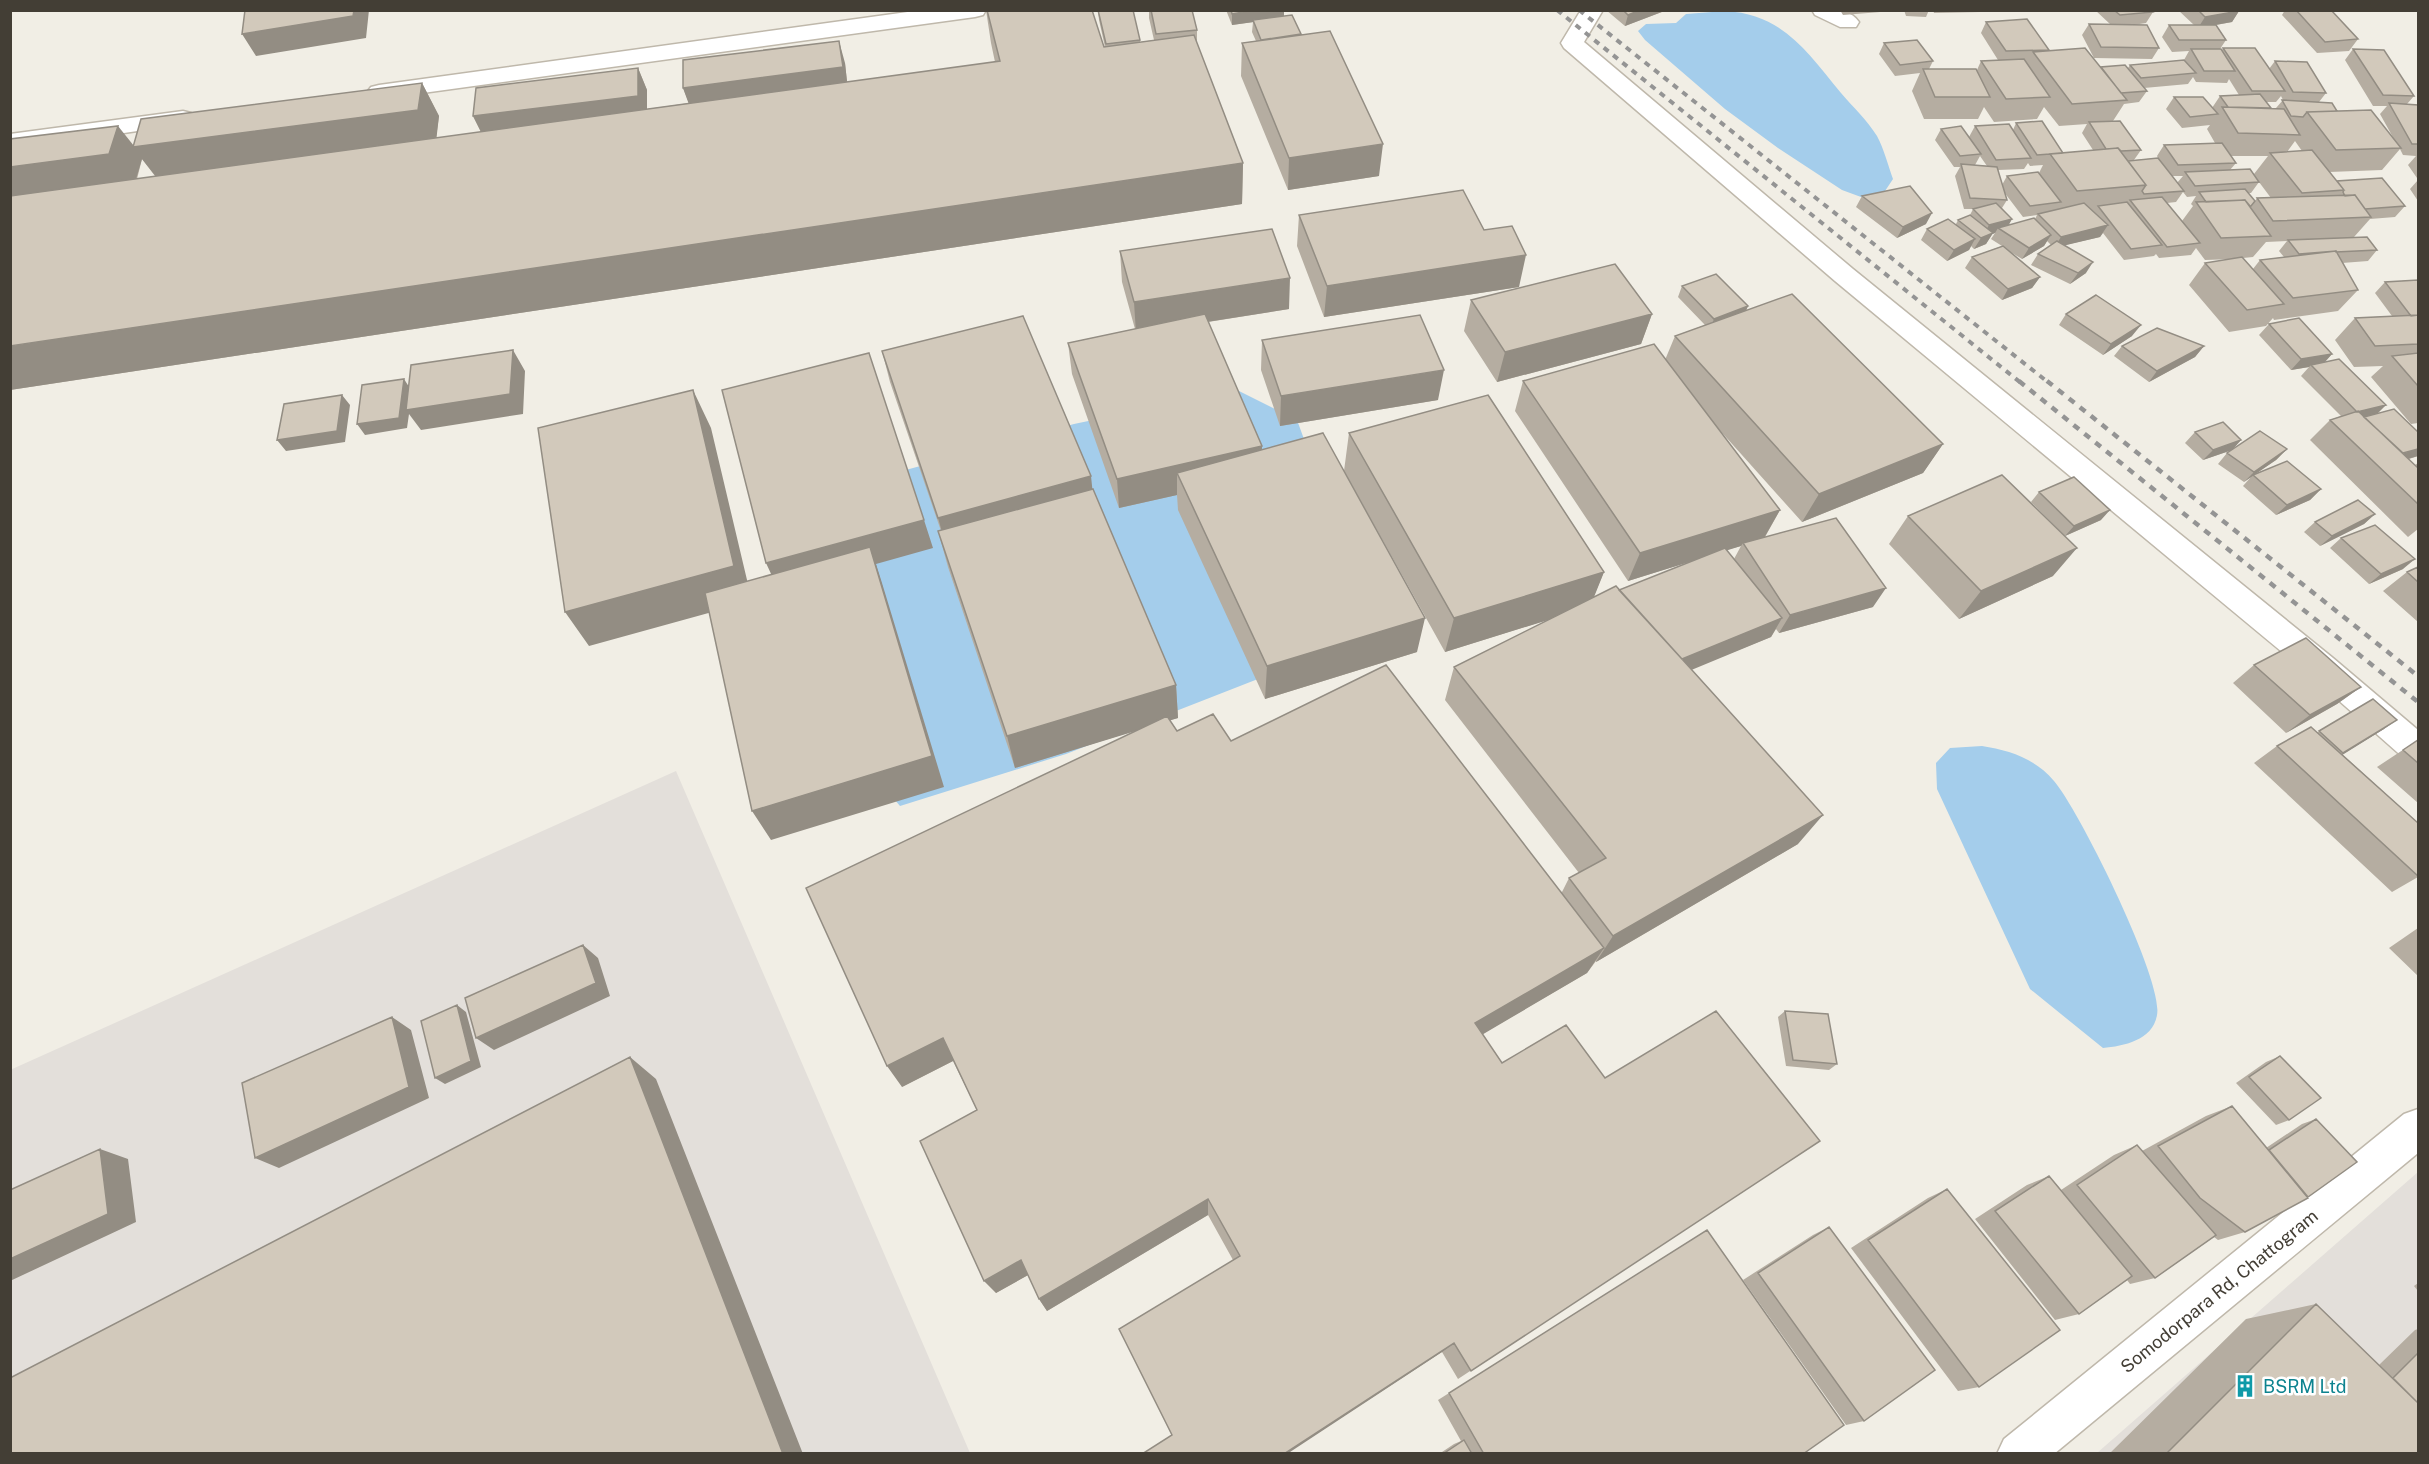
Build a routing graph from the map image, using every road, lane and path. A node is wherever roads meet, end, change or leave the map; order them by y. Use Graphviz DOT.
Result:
graph roads {
  1 [pos="975,10"];
  2 [pos="1592,10"];
  3 [pos="1823,10"];
  4 [pos="1848,22"];
  5 [pos="352,95"];
  6 [pos="210,114"];
  7 [pos="10,142"];
  8 [pos="2418,750"];
  9 [pos="2418,1128"];
  10 [pos="2019,1454"];
  1 -- 5 [label="street"];
  2 -- 8 [label="street"];
  3 -- 4 [label="street"];
  6 -- 7 [label="street"];
  9 -- 10 [label="street, Somodorpara Rd, Chattogram"];
}
